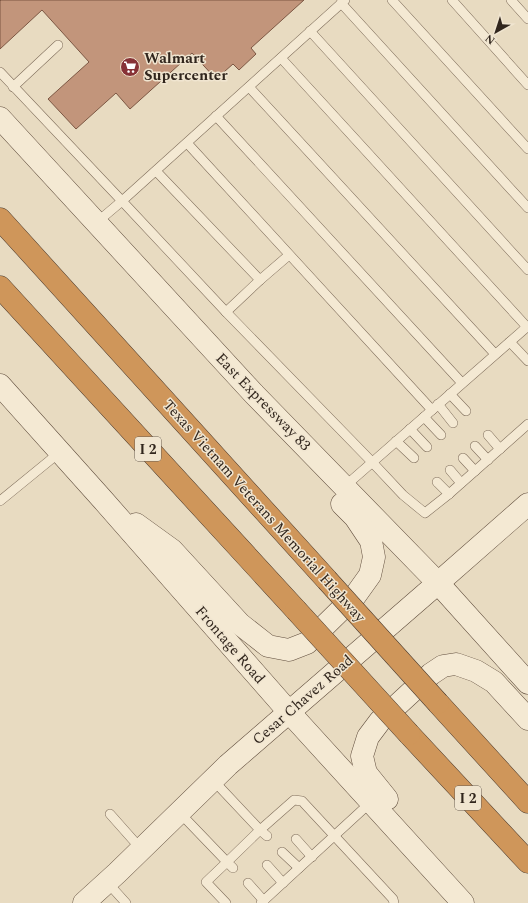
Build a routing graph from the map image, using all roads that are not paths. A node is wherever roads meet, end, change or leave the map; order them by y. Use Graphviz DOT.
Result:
graph roads {
  1 [pos="392,0"];
  2 [pos="452,0"];
  3 [pos="511,0"];
  4 [pos="343,1"];
  5 [pos="528,19"];
  6 [pos="310,32"];
  7 [pos="58,45"];
  8 [pos="281,58"];
  9 [pos="0,72"];
  10 [pos="528,85"];
  11 [pos="13,86"];
  12 [pos="248,87"];
  13 [pos="216,116"];
  14 [pos="0,118"];
  15 [pos="187,143"];
  16 [pos="528,149"];
  17 [pos="156,171"];
  18 [pos="122,202"];
  19 [pos="0,204"];
  20 [pos="528,208"];
  21 [pos="0,219"];
  22 [pos="96,223"];
  23 [pos="290,254"];
  24 [pos="528,270"];
  25 [pos="260,280"];
  26 [pos="0,288"];
  27 [pos="226,312"];
  28 [pos="528,326"];
  29 [pos="108,339"];
  30 [pos="510,342"];
  31 [pos="495,354"];
  32 [pos="528,361"];
  33 [pos="462,383"];
  34 [pos="0,386"];
  35 [pos="254,394"];
  36 [pos="450,394"];
  37 [pos="435,407"];
  38 [pos="466,411"];
  39 [pos="424,417"];
  40 [pos="453,423"];
  41 [pos="528,424"];
  42 [pos="410,429"];
  43 [pos="441,435"];
  44 [pos="488,435"];
  45 [pos="396,441"];
  46 [pos="475,446"];
  47 [pos="427,447"];
  48 [pos="500,449"];
  49 [pos="60,452"];
  50 [pos="414,458"];
  51 [pos="463,458"];
  52 [pos="488,460"];
  53 [pos="372,462"];
  54 [pos="450,470"];
  55 [pos="475,471"];
  56 [pos="437,482"];
  57 [pos="461,483"];
  58 [pos="344,487"];
  59 [pos="449,494"];
  60 [pos="103,500"];
  61 [pos="0,502"];
  62 [pos="528,504"];
  63 [pos="438,583"];
  64 [pos="528,683"];
  65 [pos="289,712"];
  66 [pos="528,719"];
  67 [pos="213,780"];
  68 [pos="371,802"];
  69 [pos="528,802"];
  70 [pos="179,812"];
  71 [pos="110,814"];
  72 [pos="274,817"];
  73 [pos="281,824"];
  74 [pos="264,833"];
  75 [pos="335,836"];
  76 [pos="296,839"];
  77 [pos="141,849"];
  78 [pos="282,852"];
  79 [pos="312,857"];
  80 [pos="528,862"];
  81 [pos="230,865"];
  82 [pos="267,865"];
  83 [pos="299,868"];
  84 [pos="107,882"];
  85 [pos="248,883"];
  86 [pos="283,883"];
  87 [pos="262,902"];
  88 [pos="84,903"];
  89 [pos="126,903"];
  90 [pos="226,903"];
  91 [pos="394,903"];
  92 [pos="463,903"];
  93 [pos="474,903"];
  1 -- 16 [label="lane"];
  2 -- 10 [label="lane"];
  3 -- 5 [label="lane"];
  4 -- 6 [label="lane"];
  4 -- 20 [label="lane"];
  6 -- 8 [label="lane"];
  6 -- 24 [label="lane"];
  7 -- 11 [label="lane"];
  8 -- 12 [label="lane"];
  8 -- 28 [label="lane"];
  9 -- 11 [label="lane"];
  11 -- 18 [label="lane"];
  12 -- 13 [label="lane"];
  12 -- 31 [label="lane"];
  13 -- 15 [label="lane"];
  13 -- 33 [label="lane"];
  14 -- 22 [label="main road, East Expressway 83"];
  15 -- 17 [label="lane"];
  15 -- 23 [label="lane"];
  17 -- 18 [label="lane"];
  17 -- 25 [label="lane"];
  18 -- 22 [label="lane"];
  18 -- 27 [label="lane"];
  19 -- 29 [label="highway"];
  21 -- 29 [label="highway, Texas Vietnam Veterans Memorial Highway"];
  22 -- 35 [label="main road, East Expressway 83"];
  23 -- 25 [label="lane"];
  23 -- 37 [label="lane"];
  25 -- 27 [label="lane"];
  26 -- 80 [label="highway, I 2, bridge"];
  27 -- 53 [label="lane"];
  28 -- 30 [label="lane"];
  29 -- 69 [label="highway, Texas Vietnam Veterans Memorial Highway, bridge"];
  30 -- 31 [label="lane"];
  30 -- 32 [label="lane"];
  31 -- 33 [label="lane"];
  33 -- 36 [label="lane"];
  34 -- 49 [label="main road, Frontage Road"];
  35 -- 58 [label="main road, East Expressway 83"];
  35 -- 60 [label="main road"];
  36 -- 37 [label="lane"];
  36 -- 38 [label="lane"];
  37 -- 39 [label="lane"];
  37 -- 40 [label="lane"];
  39 -- 42 [label="lane"];
  39 -- 43 [label="lane"];
  41 -- 48 [label="lane"];
  42 -- 45 [label="lane"];
  42 -- 47 [label="lane"];
  44 -- 48 [label="lane"];
  45 -- 50 [label="lane"];
  45 -- 53 [label="lane"];
  46 -- 52 [label="lane"];
  48 -- 52 [label="lane"];
  49 -- 60 [label="main road, Frontage Road"];
  49 -- 61 [label="lane"];
  51 -- 55 [label="lane"];
  52 -- 55 [label="lane"];
  53 -- 58 [label="lane"];
  53 -- 59 [label="lane"];
  54 -- 57 [label="lane"];
  55 -- 57 [label="lane"];
  56 -- 59 [label="lane"];
  57 -- 59 [label="lane"];
  58 -- 63 [label="main road, East Expressway 83"];
  60 -- 65 [label="main road, Frontage Road"];
  62 -- 63 [label="main road, Cesar Chavez Road"];
  63 -- 64 [label="main road, East Expressway 83"];
  63 -- 65 [label="main road, Cesar Chavez Road"];
  65 -- 67 [label="main road, Cesar Chavez Road"];
  65 -- 68 [label="main road, Frontage Road"];
  66 -- 93 [label="main road"];
  67 -- 70 [label="main road, Cesar Chavez Road"];
  67 -- 74 [label="lane"];
  68 -- 75 [label="lane"];
  68 -- 92 [label="main road, Frontage Road"];
  70 -- 77 [label="main road, Cesar Chavez Road"];
  70 -- 81 [label="lane"];
  71 -- 77 [label="lane"];
  72 -- 73 [label="lane"];
  72 -- 74 [label="lane"];
  72 -- 75 [label="lane"];
  74 -- 81 [label="lane"];
  75 -- 79 [label="lane"];
  75 -- 91 [label="lane"];
  76 -- 79 [label="lane"];
  77 -- 84 [label="main road, Cesar Chavez Road"];
  78 -- 83 [label="lane"];
  79 -- 83 [label="lane"];
  81 -- 90 [label="lane"];
  82 -- 86 [label="lane"];
  83 -- 86 [label="lane"];
  84 -- 88 [label="main road, Cesar Chavez Road"];
  84 -- 89 [label="lane"];
  85 -- 87 [label="lane"];
  86 -- 87 [label="lane"];
}
